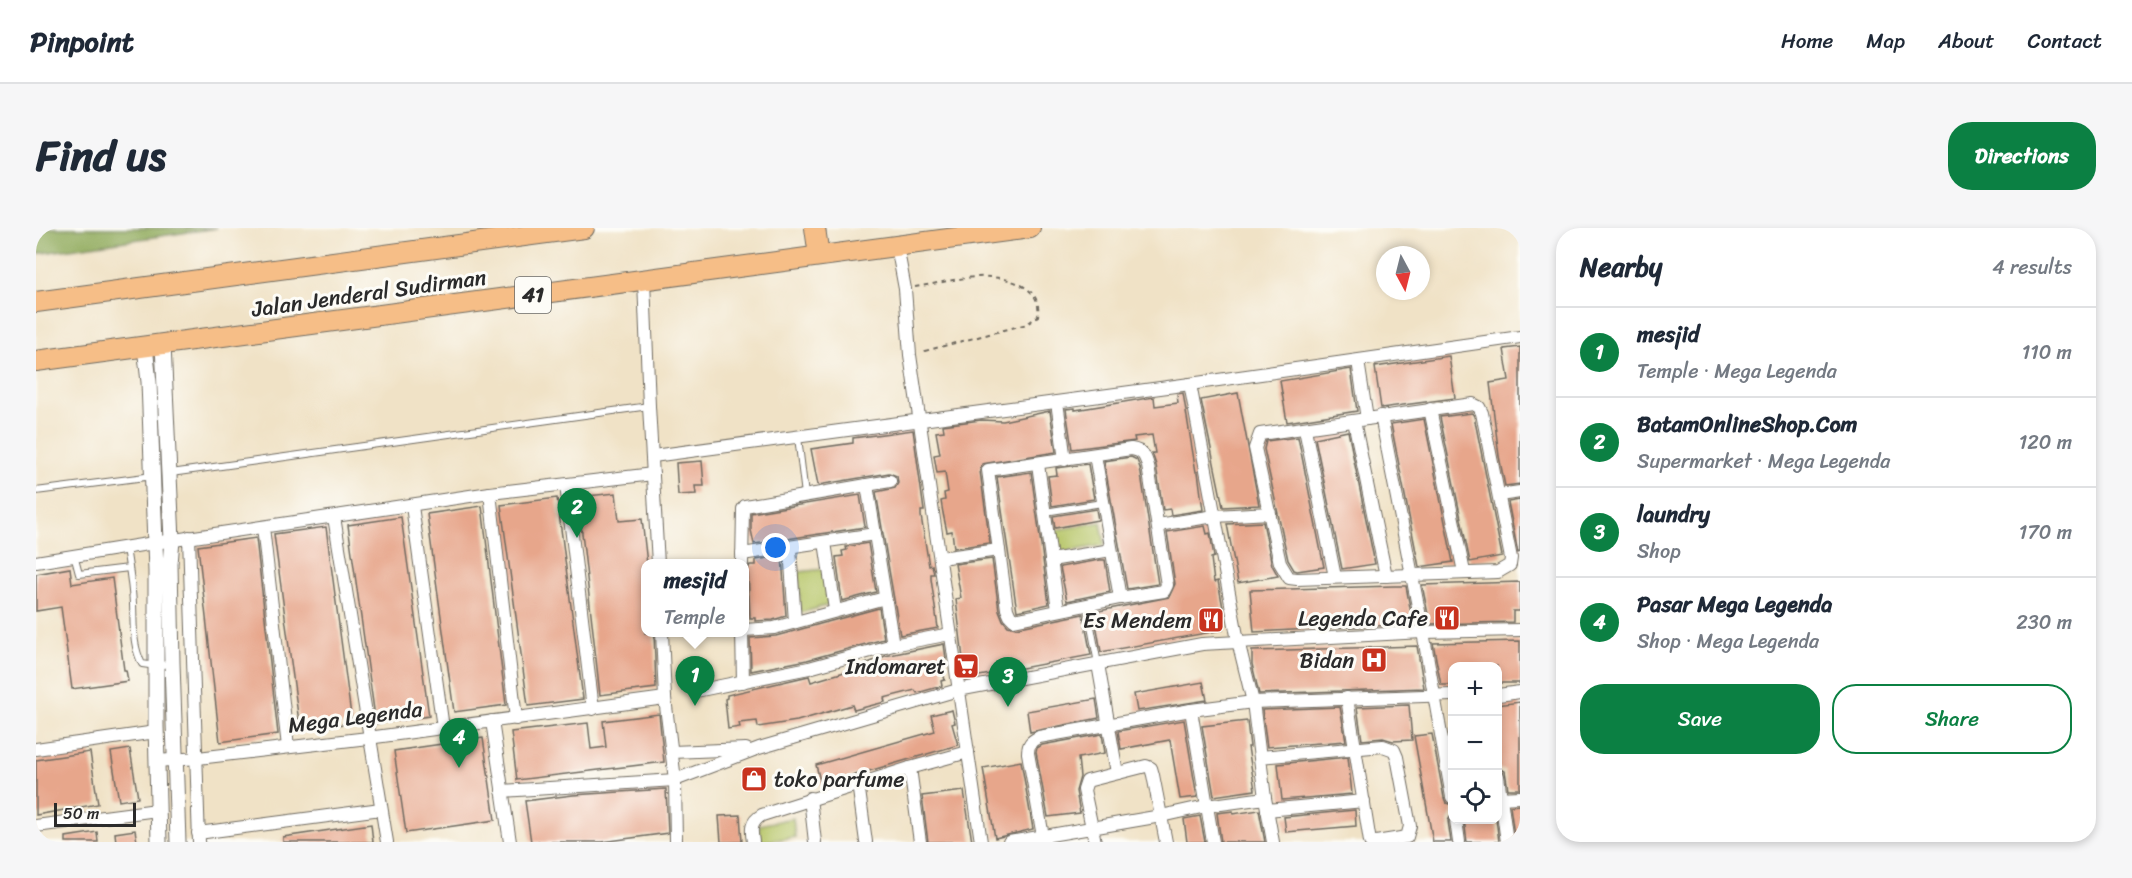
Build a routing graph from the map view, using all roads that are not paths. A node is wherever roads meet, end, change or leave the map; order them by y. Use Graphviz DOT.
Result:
graph roads {
  1 [pos="584,228"];
  2 [pos="815,228"];
  3 [pos="1030,228"];
  4 [pos="897,246"];
  5 [pos="819,256"];
  6 [pos="644,280"];
  7 [pos="36,302"];
  8 [pos="1520,337"];
  9 [pos="154,346"];
  10 [pos="36,361"];
  11 [pos="1358,361"];
  12 [pos="1190,384"];
  13 [pos="1057,402"];
  14 [pos="649,406"];
  15 [pos="1430,409"];
  16 [pos="1381,416"];
  17 [pos="1360,420"];
  18 [pos="920,421"];
  19 [pos="1305,429"];
  20 [pos="798,436"];
  21 [pos="1095,455"];
  22 [pos="653,456"];
  23 [pos="1065,460"];
  24 [pos="1038,464"];
  25 [pos="169,473"];
  26 [pos="653,474"];
  27 [pos="153,476"];
  28 [pos="890,481"];
  29 [pos="566,485"];
  30 [pos="867,485"];
  31 [pos="36,491"];
  32 [pos="1520,492"];
  33 [pos="490,494"];
  34 [pos="805,495"];
  35 [pos="1499,495"];
  36 [pos="1102,503"];
  37 [pos="412,506"];
  38 [pos="1045,512"];
  39 [pos="1270,513"];
  40 [pos="1215,516"];
  41 [pos="334,517"];
  42 [pos="1158,525"];
  43 [pos="263,527"];
  44 [pos="875,534"];
  45 [pos="189,537"];
  46 [pos="172,540"];
  47 [pos="825,542"];
  48 [pos="154,543"];
  49 [pos="126,547"];
  50 [pos="790,548"];
  51 [pos="999,550"];
  52 [pos="1111,550"];
  53 [pos="74,555"];
  54 [pos="940,558"];
  55 [pos="658,559"];
  56 [pos="742,559"];
  57 [pos="1051,560"];
  58 [pos="36,562"];
  59 [pos="129,568"];
  60 [pos="1464,572"];
  61 [pos="1412,575"];
  62 [pos="1386,576"];
  63 [pos="1335,577"];
  64 [pos="885,598"];
  65 [pos="1120,598"];
  66 [pos="1087,605"];
  67 [pos="835,610"];
  68 [pos="1058,610"];
  69 [pos="795,622"];
  70 [pos="749,630"];
  71 [pos="1520,630"];
  72 [pos="1423,632"];
  73 [pos="950,633"];
  74 [pos="662,637"];
  75 [pos="743,637"];
  76 [pos="1238,641"];
  77 [pos="893,645"];
  78 [pos="1098,664"];
  79 [pos="164,665"];
  80 [pos="743,682"];
  81 [pos="958,690"];
  82 [pos="696,691"];
  83 [pos="1520,692"];
  84 [pos="1502,694"];
  85 [pos="1434,695"];
  86 [pos="1448,695"];
  87 [pos="665,698"];
  88 [pos="1347,698"];
  89 [pos="1253,702"];
  90 [pos="593,709"];
  91 [pos="1191,710"];
  92 [pos="516,718"];
  93 [pos="492,721"];
  94 [pos="1108,724"];
  95 [pos="443,728"];
  96 [pos="156,732"];
  97 [pos="368,738"];
  98 [pos="288,747"];
  99 [pos="759,748"];
  100 [pos="1355,748"];
  101 [pos="36,749"];
  102 [pos="672,752"];
  103 [pos="968,752"];
  104 [pos="1260,757"];
  105 [pos="198,758"];
  106 [pos="175,760"];
  107 [pos="157,761"];
  108 [pos="910,768"];
  109 [pos="1117,773"];
  110 [pos="1448,774"];
  111 [pos="675,780"];
  112 [pos="858,783"];
  113 [pos="502,791"];
  114 [pos="1520,797"];
  115 [pos="810,798"];
  116 [pos="1502,798"];
  117 [pos="1364,801"];
  118 [pos="1266,804"];
  119 [pos="1206,806"];
  120 [pos="381,809"];
  121 [pos="157,810"];
  122 [pos="1502,814"];
  123 [pos="1161,816"];
  124 [pos="1457,824"];
  125 [pos="36,826"];
  126 [pos="1092,827"];
  127 [pos="199,838"];
  128 [pos="1044,839"];
  129 [pos="159,842"];
  130 [pos="178,842"];
  131 [pos="387,842"];
  132 [pos="510,842"];
  133 [pos="676,842"];
  134 [pos="753,842"];
  135 [pos="815,842"];
  136 [pos="866,842"];
  137 [pos="920,842"];
  138 [pos="981,842"];
  139 [pos="1009,842"];
  140 [pos="1095,842"];
  141 [pos="1166,842"];
  142 [pos="1213,842"];
  143 [pos="1273,842"];
  144 [pos="1370,842"];
  145 [pos="1376,842"];
  146 [pos="1459,842"];
  147 [pos="1507,842"];
  1 -- 7 [label="highway, Jalan Jenderal Sudirman"];
  2 -- 5 [label="highway"];
  3 -- 4 [label="highway, Jalan Jenderal Sudirman / 41"];
  4 -- 5 [label="highway, Jalan Jenderal Sudirman / 41"];
  4 -- 18 [label="street"];
  5 -- 6 [label="highway, Jalan Jenderal Sudirman / 41"];
  6 -- 9 [label="highway, Jalan Jenderal Sudirman / 41"];
  6 -- 14 [label="street"];
  8 -- 11 [label="street"];
  9 -- 10 [label="highway, Jalan Jenderal Sudirman / 41"];
  9 -- 25 [label="street"];
  9 -- 27 [label="street"];
  11 -- 12 [label="street"];
  11 -- 17 [label="street"];
  12 -- 13 [label="street"];
  12 -- 40 [label="street"];
  13 -- 18 [label="street"];
  13 -- 23 [label="street"];
  14 -- 22 [label="street"];
  14 -- 25 [label="lane"];
  15 -- 16 [label="street"];
  15 -- 35 [label="street"];
  15 -- 60 [label="street"];
  16 -- 17 [label="street"];
  16 -- 61 [label="street"];
  17 -- 19 [label="street"];
  17 -- 62 [label="street"];
  18 -- 20 [label="street"];
  18 -- 54 [label="street"];
  19 -- 39 [label="street"];
  19 -- 63 [label="street"];
  20 -- 22 [label="street"];
  20 -- 34 [label="lane"];
  21 -- 23 [label="street"];
  21 -- 36 [label="street"];
  21 -- 42 [label="street"];
  22 -- 26 [label="street"];
  23 -- 24 [label="street"];
  24 -- 38 [label="street"];
  24 -- 51 [label="street"];
  25 -- 27 [label="street"];
  25 -- 46 [label="street"];
  26 -- 29 [label="street"];
  26 -- 55 [label="street"];
  27 -- 31 [label="lane"];
  27 -- 48 [label="street"];
  28 -- 30 [label="street"];
  29 -- 33 [label="street"];
  29 -- 90 [label="street"];
  30 -- 34 [label="street"];
  30 -- 44 [label="street"];
  32 -- 35 [label="street"];
  33 -- 37 [label="street"];
  33 -- 92 [label="street"];
  34 -- 56 [label="street"];
  35 -- 60 [label="street"];
  36 -- 38 [label="lane"];
  36 -- 52 [label="street"];
  37 -- 41 [label="street"];
  37 -- 95 [label="street"];
  38 -- 57 [label="street"];
  39 -- 40 [label="street"];
  39 -- 63 [label="street"];
  40 -- 42 [label="street"];
  40 -- 76 [label="street"];
  41 -- 43 [label="street"];
  41 -- 97 [label="street"];
  42 -- 65 [label="street"];
  43 -- 45 [label="street"];
  43 -- 98 [label="street"];
  44 -- 47 [label="street"];
  44 -- 64 [label="street"];
  45 -- 46 [label="street"];
  45 -- 105 [label="street"];
  46 -- 48 [label="street"];
  46 -- 79 [label="street"];
  47 -- 50 [label="street"];
  47 -- 67 [label="street"];
  48 -- 49 [label="street"];
  48 -- 79 [label="street"];
  49 -- 53 [label="street"];
  49 -- 59 [label="lane"];
  50 -- 56 [label="street"];
  50 -- 69 [label="street"];
  51 -- 54 [label="street"];
  51 -- 68 [label="street"];
  52 -- 57 [label="street"];
  52 -- 65 [label="street"];
  53 -- 58 [label="street"];
  53 -- 59 [label="lane"];
  54 -- 73 [label="street"];
  57 -- 68 [label="street"];
  59 -- 79 [label="lane"];
  60 -- 61 [label="street"];
  61 -- 62 [label="street"];
  61 -- 72 [label="street"];
  62 -- 63 [label="street"];
  64 -- 67 [label="street"];
  64 -- 77 [label="street"];
  65 -- 66 [label="street"];
  66 -- 68 [label="street"];
  66 -- 78 [label="lane"];
  67 -- 69 [label="street"];
  69 -- 70 [label="street"];
  71 -- 72 [label="street"];
  72 -- 76 [label="street"];
  72 -- 85 [label="street"];
  73 -- 77 [label="street"];
  73 -- 81 [label="street"];
  74 -- 87 [label="street"];
  75 -- 80 [label="street"];
  76 -- 78 [label="street"];
  76 -- 89 [label="street"];
  77 -- 80 [label="street"];
  78 -- 81 [label="street"];
  78 -- 94 [label="street"];
  79 -- 96 [label="street"];
  79 -- 106 [label="street"];
  80 -- 82 [label="street"];
  81 -- 99 [label="street"];
  81 -- 103 [label="street"];
  83 -- 84 [label="street"];
  85 -- 86 [label="street"];
  85 -- 88 [label="street"];
  85 -- 110 [label="street"];
  87 -- 90 [label="street, Mega Legenda"];
  87 -- 102 [label="street"];
  88 -- 89 [label="street"];
  88 -- 100 [label="street"];
  89 -- 91 [label="street"];
  89 -- 104 [label="street"];
  90 -- 92 [label="street, Mega Legenda"];
  91 -- 94 [label="street"];
  91 -- 119 [label="street"];
  92 -- 93 [label="street, Mega Legenda"];
  93 -- 95 [label="street, Mega Legenda"];
  93 -- 113 [label="street"];
  94 -- 109 [label="street"];
  94 -- 128 [label="street"];
  95 -- 97 [label="street, Mega Legenda"];
  96 -- 101 [label="street"];
  96 -- 107 [label="street"];
  97 -- 98 [label="street, Mega Legenda"];
  97 -- 120 [label="street"];
  98 -- 105 [label="street, Mega Legenda"];
  99 -- 102 [label="street"];
  99 -- 111 [label="street"];
  100 -- 104 [label="street"];
  100 -- 117 [label="street"];
  100 -- 145 [label="street"];
  102 -- 111 [label="street"];
  103 -- 108 [label="street"];
  103 -- 138 [label="street"];
  104 -- 118 [label="street"];
  105 -- 106 [label="street, Mega Legenda"];
  105 -- 127 [label="street"];
  106 -- 107 [label="street, Mega Legenda"];
  106 -- 130 [label="street"];
  107 -- 121 [label="street"];
  108 -- 112 [label="street"];
  108 -- 137 [label="street"];
  109 -- 123 [label="street"];
  109 -- 126 [label="street"];
  111 -- 113 [label="street"];
  111 -- 133 [label="street"];
  112 -- 115 [label="street"];
  112 -- 136 [label="street"];
  113 -- 132 [label="street"];
  114 -- 116 [label="street"];
  115 -- 134 [label="street"];
  115 -- 135 [label="street"];
  117 -- 118 [label="street"];
  117 -- 144 [label="street"];
  118 -- 119 [label="street"];
  118 -- 143 [label="street"];
  119 -- 123 [label="street"];
  119 -- 142 [label="street"];
  120 -- 127 [label="street"];
  120 -- 131 [label="street"];
  121 -- 125 [label="street"];
  121 -- 129 [label="street"];
  122 -- 147 [label="street"];
  123 -- 126 [label="street"];
  123 -- 141 [label="street"];
  124 -- 146 [label="street"];
  126 -- 128 [label="street"];
  126 -- 140 [label="street"];
  128 -- 139 [label="street"];
}
